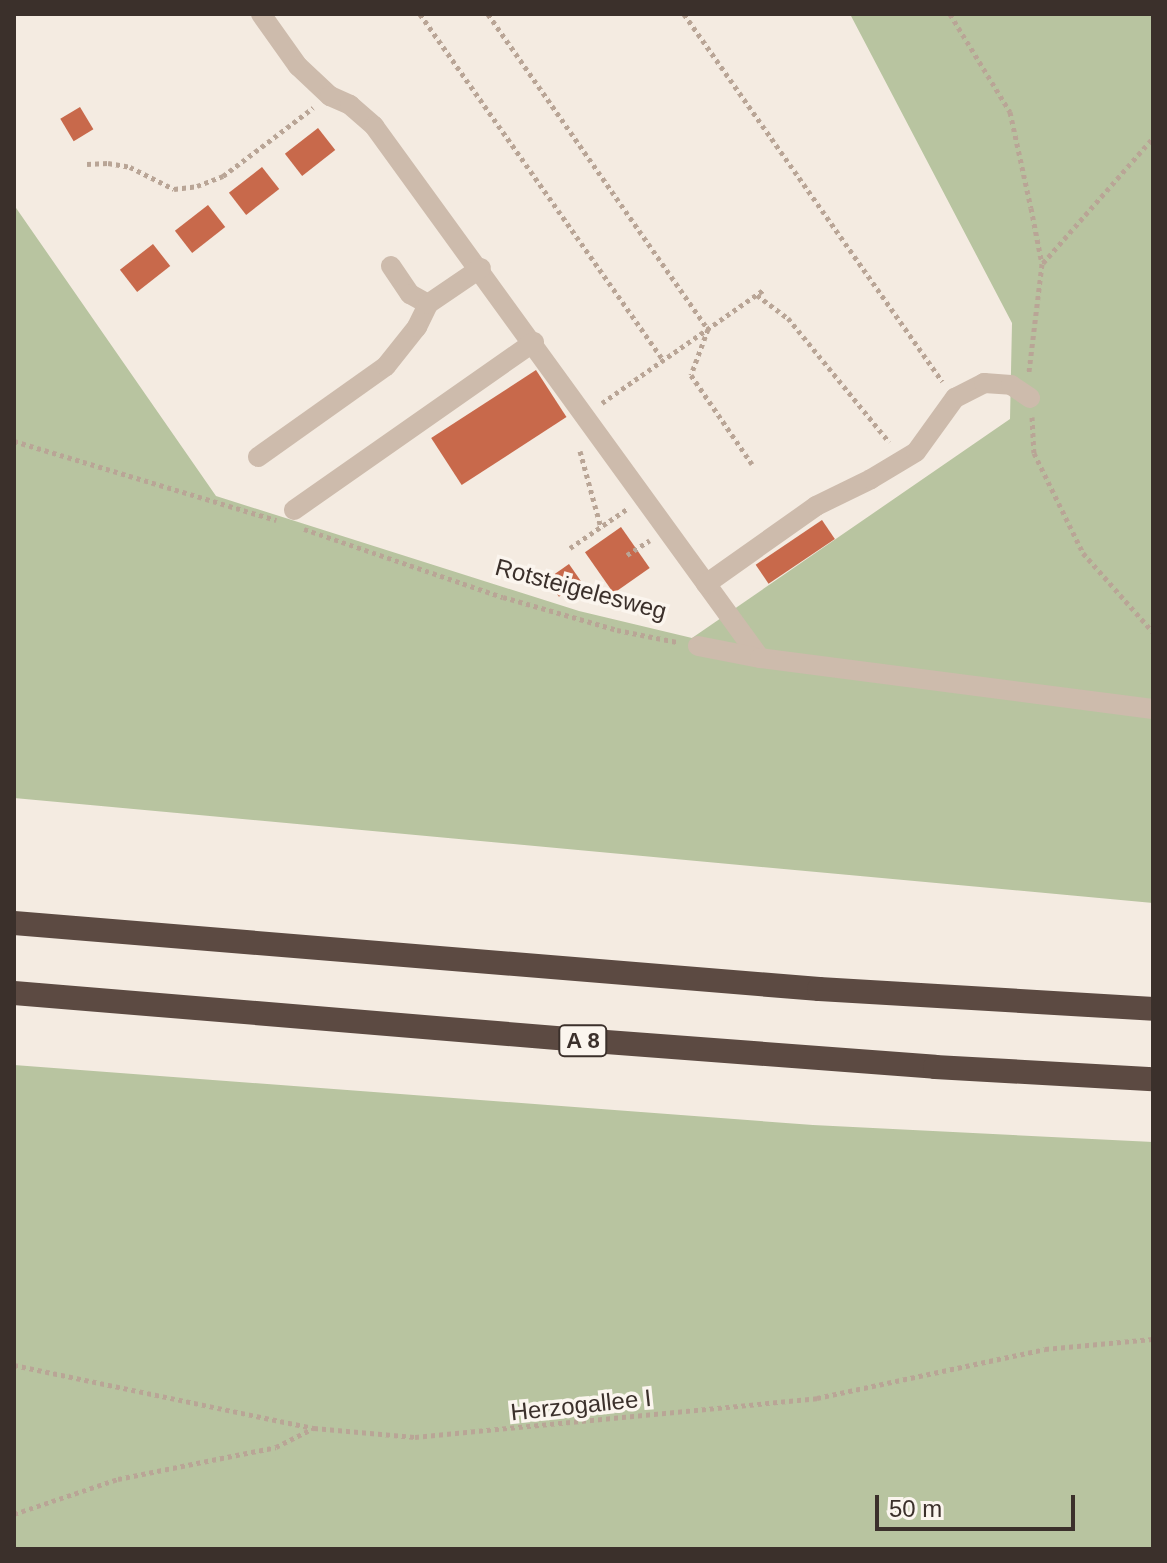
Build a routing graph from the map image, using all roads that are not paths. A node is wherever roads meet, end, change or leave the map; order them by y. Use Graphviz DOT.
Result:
graph roads {
  1 [pos="261,14"];
  2 [pos="391,266"];
  3 [pos="481,268"];
  4 [pos="428,304"];
  5 [pos="534,342"];
  6 [pos="1030,398"];
  7 [pos="258,457"];
  8 [pos="291,520"];
  9 [pos="706,584"];
  10 [pos="698,646"];
  11 [pos="760,658"];
  12 [pos="1153,709"];
  13 [pos="14,923"];
  14 [pos="14,993"];
  15 [pos="1153,1009"];
  16 [pos="1153,1079"];
  1 -- 3 [label="lane"];
  2 -- 4 [label="lane"];
  3 -- 4 [label="lane"];
  3 -- 5 [label="lane"];
  4 -- 7 [label="lane"];
  5 -- 8 [label="lane"];
  5 -- 9 [label="lane"];
  6 -- 9 [label="lane"];
  9 -- 11 [label="lane"];
  10 -- 11 [label="lane"];
  11 -- 12 [label="lane"];
  13 -- 15 [label="highway"];
  14 -- 16 [label="highway, A 8"];
}
